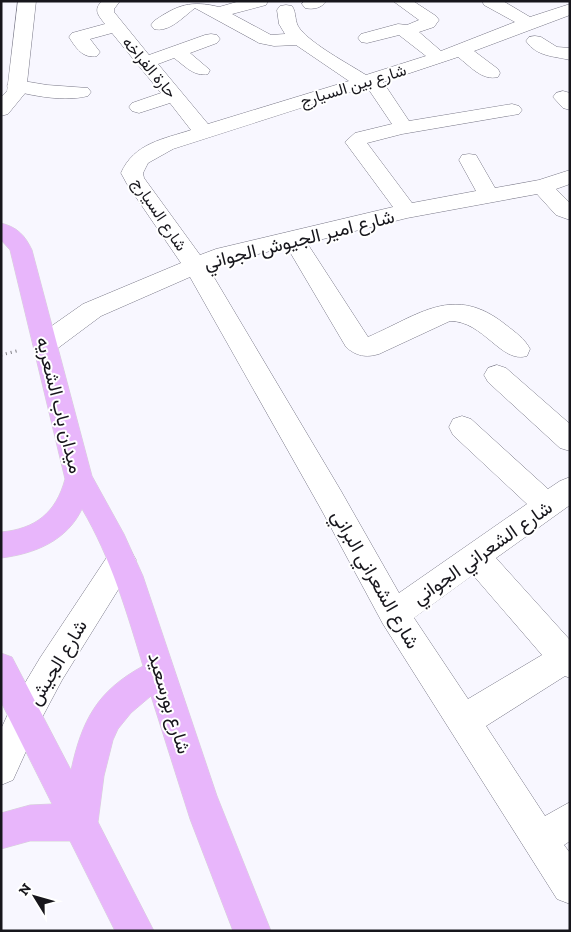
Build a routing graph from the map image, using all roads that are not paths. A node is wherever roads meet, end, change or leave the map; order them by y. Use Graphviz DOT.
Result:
graph roads {
  1 [pos="27,1"];
  2 [pos="112,1"];
  3 [pos="194,1"];
  4 [pos="260,1"];
  5 [pos="401,1"];
  6 [pos="490,1"];
  7 [pos="558,1"];
  8 [pos="570,9"];
  9 [pos="286,10"];
  10 [pos="217,13"];
  11 [pos="527,22"];
  12 [pos="160,25"];
  13 [pos="116,26"];
  14 [pos="407,30"];
  15 [pos="367,38"];
  16 [pos="211,40"];
  17 [pos="302,40"];
  18 [pos="535,41"];
  19 [pos="461,50"];
  20 [pos="91,52"];
  21 [pos="178,52"];
  22 [pos="570,55"];
  23 [pos="439,58"];
  24 [pos="146,62"];
  25 [pos="201,70"];
  26 [pos="491,73"];
  27 [pos="368,81"];
  28 [pos="17,86"];
  29 [pos="81,92"];
  30 [pos="174,95"];
  31 [pos="139,107"];
  32 [pos="1,110"];
  33 [pos="512,110"];
  34 [pos="402,128"];
  35 [pos="204,132"];
  36 [pos="469,160"];
  37 [pos="137,161"];
  38 [pos="570,177"];
  39 [pos="542,186"];
  40 [pos="489,196"];
  41 [pos="407,212"];
  42 [pos="570,213"];
  43 [pos="1,230"];
  44 [pos="293,238"];
  45 [pos="195,265"];
  46 [pos="45,344"];
  47 [pos="518,349"];
  48 [pos="497,375"];
  49 [pos="462,427"];
  50 [pos="570,440"];
  51 [pos="79,479"];
  52 [pos="558,497"];
  53 [pos="1,545"];
  54 [pos="475,556"];
  55 [pos="121,560"];
  56 [pos="394,614"];
  57 [pos="568,660"];
  58 [pos="1,668"];
  59 [pos="161,673"];
  60 [pos="25,715"];
  61 [pos="463,721"];
  62 [pos="1,768"];
  63 [pos="570,820"];
  64 [pos="80,825"];
  65 [pos="1,831"];
  66 [pos="540,840"];
  67 [pos="570,886"];
  68 [pos="135,931"];
  69 [pos="252,931"];
  1 -- 28 [label="street"];
  2 -- 13 [label="street, حارة الفراخه"];
  3 -- 10 [label="street"];
  3 -- 12 [label="street"];
  4 -- 10 [label="street"];
  5 -- 14 [label="street"];
  6 -- 11 [label="street"];
  7 -- 8 [label="street"];
  8 -- 11 [label="street, شارع بين السيارج"];
  9 -- 17 [label="street"];
  10 -- 17 [label="street"];
  11 -- 19 [label="street, شارع بين السيارج"];
  13 -- 20 [label="street"];
  13 -- 24 [label="street, حارة الفراخه"];
  14 -- 15 [label="street"];
  14 -- 23 [label="street"];
  16 -- 21 [label="street"];
  17 -- 27 [label="street"];
  18 -- 22 [label="street"];
  19 -- 23 [label="street, شارع بين السيارج"];
  19 -- 26 [label="street"];
  21 -- 24 [label="street"];
  21 -- 25 [label="street"];
  23 -- 27 [label="street, شارع بين السيارج"];
  24 -- 30 [label="street, حارة الفراخه"];
  27 -- 34 [label="street"];
  27 -- 35 [label="street, شارع بين السيارج"];
  28 -- 29 [label="street"];
  28 -- 32 [label="street"];
  30 -- 31 [label="street"];
  30 -- 35 [label="street, حارة الفراخه"];
  33 -- 34 [label="street"];
  34 -- 41 [label="street"];
  35 -- 37 [label="street, شارع بين السيارج"];
  36 -- 40 [label="street"];
  37 -- 45 [label="street, شارع السيارج"];
  38 -- 39 [label="street, شارع امير الجيوش الجواني"];
  39 -- 40 [label="street, شارع امير الجيوش الجواني"];
  39 -- 42 [label="street"];
  40 -- 41 [label="street, شارع امير الجيوش الجواني"];
  41 -- 44 [label="street, شارع امير الجيوش الجواني"];
  43 -- 46 [label="main road, ميدان باب الشعريه"];
  44 -- 45 [label="street, شارع امير الجيوش الجواني"];
  44 -- 47 [label="street"];
  45 -- 46 [label="street, شارع امير الجيوش الجواني"];
  45 -- 56 [label="street, شارع الشعراني البراني"];
  46 -- 51 [label="main road, ميدان باب الشعريه"];
  48 -- 50 [label="street"];
  49 -- 52 [label="street"];
  51 -- 53 [label="main road, ميدان باب الشعريه"];
  51 -- 55 [label="main road, شارع بورسعيد"];
  52 -- 54 [label="street, شارع الشعراني الجواني"];
  54 -- 56 [label="street, شارع الشعراني الجواني"];
  54 -- 57 [label="street"];
  55 -- 59 [label="main road, شارع بورسعيد"];
  55 -- 60 [label="street, شارع الجيش"];
  56 -- 61 [label="street, شارع الشعراني البراني"];
  57 -- 61 [label="street"];
  58 -- 60 [label="main road"];
  59 -- 64 [label="main road"];
  59 -- 69 [label="main road, شارع بورسعيد"];
  60 -- 62 [label="street, شارع الجيش"];
  60 -- 64 [label="main road"];
  61 -- 66 [label="street, شارع الشعراني البراني"];
  63 -- 66 [label="street"];
  64 -- 65 [label="main road"];
  64 -- 68 [label="main road"];
  66 -- 67 [label="street, شارع الشعراني البراني"];
}
